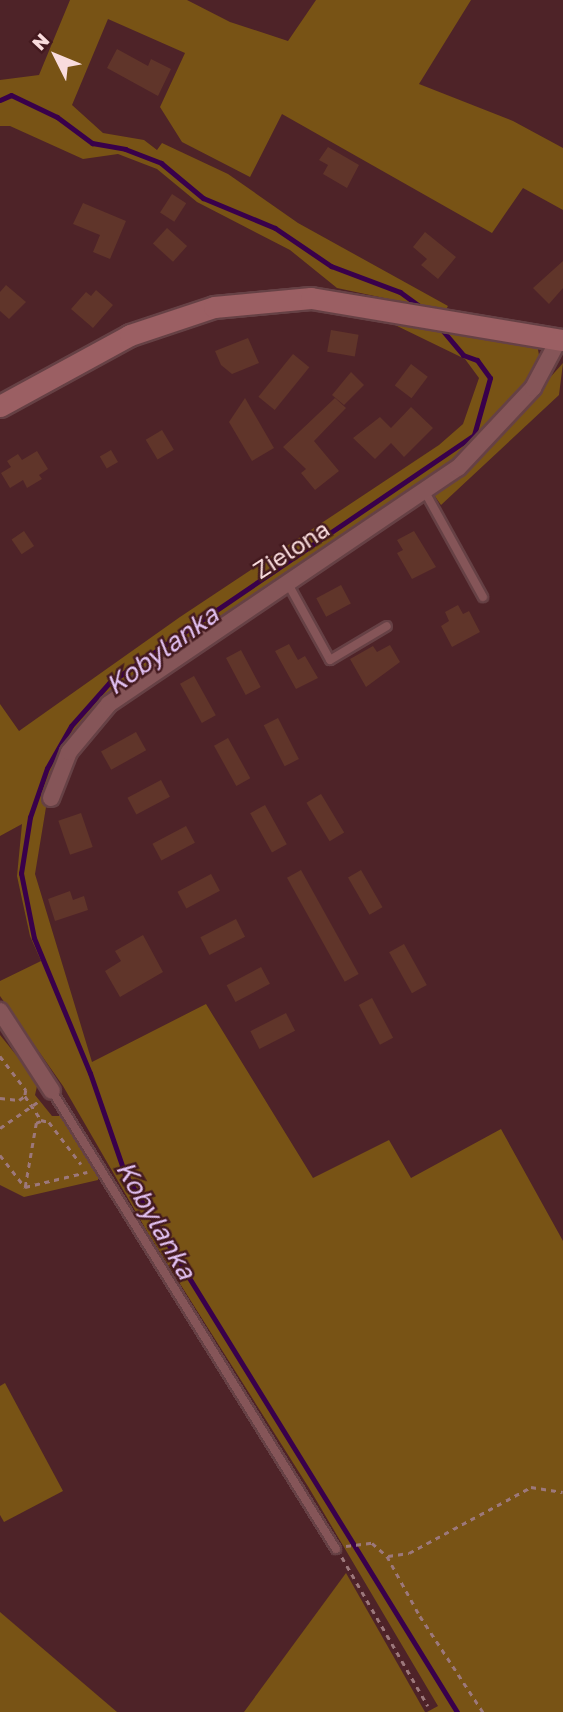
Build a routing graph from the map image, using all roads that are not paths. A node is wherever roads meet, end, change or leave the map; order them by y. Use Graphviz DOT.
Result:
graph roads {
  1 [pos="561,340"];
  2 [pos="0,406"];
  3 [pos="425,492"];
  4 [pos="287,582"];
  5 [pos="484,597"];
  6 [pos="387,626"];
  7 [pos="51,798"];
  8 [pos="0,1011"];
  9 [pos="52,1091"];
  10 [pos="340,1548"];
  1 -- 2 [label="street, Zielona"];
  1 -- 3 [label="street, Zielona"];
  3 -- 4 [label="street, Zielona"];
  3 -- 5 [label="lane"];
  4 -- 6 [label="lane"];
  4 -- 7 [label="street, Zielona"];
  8 -- 9 [label="street"];
  9 -- 10 [label="lane"];
}
